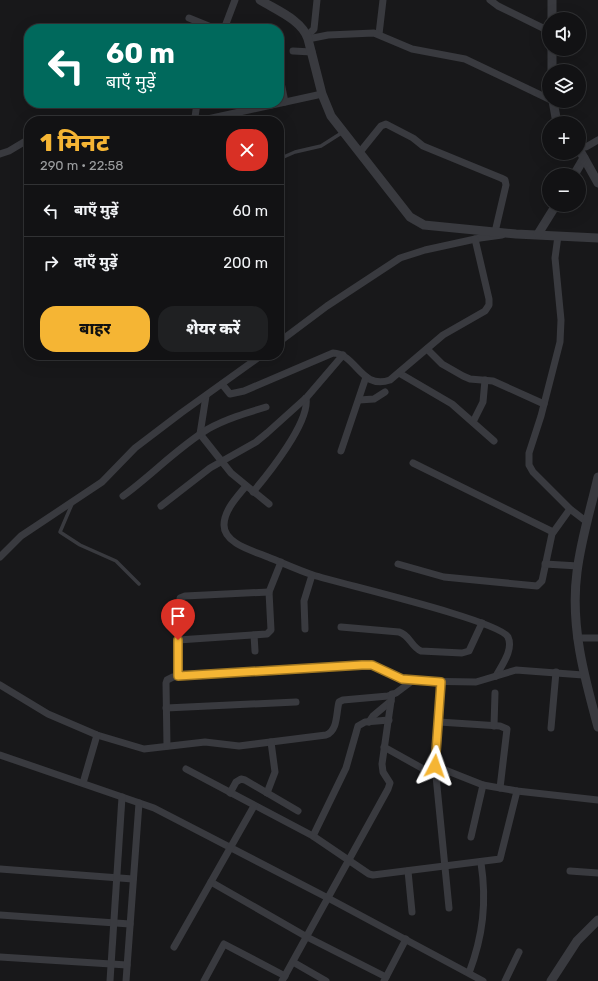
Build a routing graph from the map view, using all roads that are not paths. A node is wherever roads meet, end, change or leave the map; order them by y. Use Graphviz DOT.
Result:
graph roads {
  1 [pos="235,0"];
  2 [pos="260,0"];
  3 [pos="317,0"];
  4 [pos="383,0"];
  5 [pos="490,0"];
  6 [pos="552,0"];
  7 [pos="552,12"];
  8 [pos="189,18"];
  9 [pos="204,24"];
  10 [pos="226,24"];
  11 [pos="542,28"];
  12 [pos="379,34"];
  13 [pos="308,37"];
  14 [pos="293,51"];
  15 [pos="312,52"];
  16 [pos="322,94"];
  17 [pos="542,96"];
  18 [pos="284,97"];
  19 [pos="285,102"];
  20 [pos="258,108"];
  21 [pos="221,116"];
  22 [pos="343,132"];
  23 [pos="598,140"];
  24 [pos="24,143"];
  25 [pos="586,147"];
  26 [pos="360,152"];
  27 [pos="0,154"];
  28 [pos="284,157"];
  29 [pos="585,160"];
  30 [pos="598,183"];
  31 [pos="552,212"];
  32 [pos="495,232"];
  33 [pos="516,234"];
  34 [pos="538,234"];
  35 [pos="558,236"];
  36 [pos="598,238"];
  37 [pos="475,239"];
  38 [pos="284,338"];
  39 [pos="427,349"];
  40 [pos="343,355"];
  41 [pos="255,360"];
  42 [pos="399,373"];
  43 [pos="366,377"];
  44 [pos="485,380"];
  45 [pos="222,384"];
  46 [pos="385,392"];
  47 [pos="206,396"];
  48 [pos="306,398"];
  49 [pos="358,400"];
  50 [pos="544,404"];
  51 [pos="266,407"];
  52 [pos="473,422"];
  53 [pos="200,434"];
  54 [pos="494,440"];
  55 [pos="341,451"];
  56 [pos="221,462"];
  57 [pos="414,463"];
  58 [pos="598,477"];
  59 [pos="246,486"];
  60 [pos="253,492"];
  61 [pos="123,496"];
  62 [pos="73,503"];
  63 [pos="269,504"];
  64 [pos="161,506"];
  65 [pos="570,509"];
  66 [pos="587,522"];
  67 [pos="553,532"];
  68 [pos="0,557"];
  69 [pos="281,562"];
  70 [pos="398,564"];
  71 [pos="545,564"];
  72 [pos="578,566"];
  73 [pos="312,575"];
  74 [pos="139,584"];
  75 [pos="269,592"];
  76 [pos="482,623"];
  77 [pos="341,627"];
  78 [pos="305,629"];
  79 [pos="254,635"];
  80 [pos="577,638"];
  81 [pos="598,638"];
  82 [pos="178,640"];
  83 [pos="255,651"];
  84 [pos="556,672"];
  85 [pos="583,675"];
  86 [pos="178,676"];
  87 [pos="496,676"];
  88 [pos="402,679"];
  89 [pos="412,681"];
  90 [pos="441,682"];
  91 [pos="0,685"];
  92 [pos="495,693"];
  93 [pos="393,696"];
  94 [pos="296,702"];
  95 [pos="166,708"];
  96 [pos="389,720"];
  97 [pos="369,722"];
  98 [pos="439,722"];
  99 [pos="494,726"];
  100 [pos="598,727"];
  101 [pos="551,728"];
  102 [pos="97,735"];
  103 [pos="271,742"];
  104 [pos="167,746"];
  105 [pos="384,747"];
  106 [pos="0,754"];
  107 [pos="435,766"];
  108 [pos="186,769"];
  109 [pos="436,776"];
  110 [pos="83,783"];
  111 [pos="483,785"];
  112 [pos="500,788"];
  113 [pos="517,791"];
  114 [pos="230,793"];
  115 [pos="267,793"];
  116 [pos="122,797"];
  117 [pos="598,800"];
  118 [pos="139,803"];
  119 [pos="254,806"];
  120 [pos="298,811"];
  121 [pos="313,836"];
  122 [pos="471,837"];
  123 [pos="230,848"];
  124 [pos="350,860"];
  125 [pos="481,863"];
  126 [pos="446,867"];
  127 [pos="0,869"];
  128 [pos="408,871"];
  129 [pos="570,871"];
  130 [pos="598,873"];
  131 [pos="117,877"];
  132 [pos="133,879"];
  133 [pos="211,882"];
  134 [pos="328,898"];
  135 [pos="449,908"];
  136 [pos="412,912"];
  137 [pos="0,915"];
  138 [pos="598,920"];
  139 [pos="114,922"];
  140 [pos="130,924"];
  141 [pos="307,937"];
  142 [pos="406,939"];
  143 [pos="174,947"];
  144 [pos="519,952"];
  145 [pos="0,957"];
  146 [pos="293,962"];
  147 [pos="111,964"];
  148 [pos="127,966"];
  149 [pos="469,973"];
  150 [pos="284,979"];
  151 [pos="385,979"];
  152 [pos="110,981"];
  153 [pos="126,981"];
  154 [pos="206,981"];
  155 [pos="326,981"];
  156 [pos="483,981"];
  157 [pos="505,981"];
  158 [pos="551,981"];
  1 -- 10 [label="street"];
  2 -- 13 [label="street"];
  3 -- 13 [label="street"];
  4 -- 12 [label="street"];
  5 -- 11 [label="street"];
  6 -- 7 [label="street"];
  8 -- 9 [label="street"];
  12 -- 13 [label="street"];
  12 -- 17 [label="street"];
  13 -- 15 [label="street"];
  14 -- 15 [label="street"];
  15 -- 16 [label="street"];
  16 -- 19 [label="street"];
  16 -- 22 [label="street"];
  18 -- 19 [label="street"];
  20 -- 21 [label="street"];
  22 -- 26 [label="street"];
  22 -- 28 [label="lane"];
  23 -- 25 [label="street"];
  24 -- 27 [label="street"];
  26 -- 32 [label="street"];
  26 -- 32 [label="street"];
  29 -- 30 [label="street"];
  31 -- 34 [label="street"];
  32 -- 33 [label="street"];
  33 -- 34 [label="street"];
  33 -- 37 [label="street"];
  34 -- 35 [label="street"];
  35 -- 36 [label="street"];
  35 -- 50 [label="street"];
  37 -- 38 [label="street"];
  37 -- 39 [label="street"];
  39 -- 42 [label="street"];
  39 -- 44 [label="street"];
  40 -- 43 [label="street"];
  40 -- 45 [label="street"];
  40 -- 48 [label="street"];
  41 -- 45 [label="street"];
  42 -- 43 [label="street"];
  42 -- 52 [label="street"];
  43 -- 49 [label="street"];
  44 -- 50 [label="street"];
  44 -- 52 [label="street"];
  45 -- 47 [label="street"];
  46 -- 49 [label="street"];
  47 -- 53 [label="street"];
  47 -- 62 [label="street"];
  48 -- 56 [label="street"];
  48 -- 60 [label="street"];
  49 -- 55 [label="street"];
  50 -- 65 [label="street"];
  51 -- 53 [label="street"];
  52 -- 54 [label="street"];
  53 -- 56 [label="street"];
  53 -- 61 [label="street"];
  56 -- 59 [label="street"];
  56 -- 64 [label="street"];
  57 -- 67 [label="street"];
  58 -- 66 [label="street"];
  59 -- 60 [label="street"];
  59 -- 69 [label="street"];
  60 -- 63 [label="street"];
  62 -- 68 [label="street"];
  62 -- 74 [label="lane"];
  65 -- 66 [label="street"];
  65 -- 67 [label="street"];
  66 -- 72 [label="street"];
  67 -- 71 [label="street"];
  69 -- 73 [label="street"];
  69 -- 75 [label="street"];
  70 -- 71 [label="street"];
  71 -- 72 [label="street"];
  72 -- 80 [label="street"];
  73 -- 76 [label="street"];
  73 -- 78 [label="street"];
  75 -- 79 [label="street"];
  75 -- 82 [label="street"];
  76 -- 77 [label="street"];
  76 -- 87 [label="street"];
  79 -- 82 [label="street"];
  79 -- 83 [label="street"];
  80 -- 81 [label="street"];
  80 -- 85 [label="street"];
  82 -- 86 [label="street"];
  84 -- 85 [label="street"];
  84 -- 87 [label="street"];
  84 -- 101 [label="street"];
  85 -- 100 [label="street"];
  86 -- 88 [label="street"];
  86 -- 95 [label="street"];
  87 -- 90 [label="street"];
  88 -- 89 [label="street"];
  88 -- 93 [label="street"];
  89 -- 90 [label="street"];
  89 -- 93 [label="street"];
  90 -- 98 [label="street"];
  91 -- 102 [label="street"];
  92 -- 99 [label="street"];
  93 -- 96 [label="street"];
  93 -- 97 [label="street"];
  93 -- 103 [label="street"];
  94 -- 95 [label="street"];
  95 -- 104 [label="street"];
  96 -- 97 [label="street"];
  96 -- 105 [label="street"];
  97 -- 121 [label="street"];
  98 -- 99 [label="street"];
  98 -- 107 [label="street"];
  99 -- 112 [label="street"];
  102 -- 104 [label="street"];
  102 -- 110 [label="street"];
  103 -- 104 [label="street"];
  103 -- 115 [label="street"];
  105 -- 109 [label="street"];
  105 -- 124 [label="street"];
  106 -- 110 [label="street"];
  107 -- 109 [label="street"];
  107 -- 111 [label="street"];
  108 -- 114 [label="street"];
  109 -- 126 [label="street"];
  110 -- 116 [label="street"];
  111 -- 112 [label="street"];
  111 -- 122 [label="street"];
  112 -- 113 [label="street"];
  113 -- 117 [label="street"];
  113 -- 125 [label="street"];
  114 -- 115 [label="street"];
  114 -- 119 [label="street"];
  115 -- 120 [label="street"];
  116 -- 118 [label="street"];
  116 -- 131 [label="street"];
  118 -- 123 [label="street"];
  118 -- 132 [label="street"];
  119 -- 121 [label="street"];
  119 -- 123 [label="street"];
  121 -- 124 [label="street"];
  123 -- 133 [label="street"];
  123 -- 134 [label="street"];
  124 -- 128 [label="street"];
  124 -- 134 [label="street"];
  125 -- 126 [label="street"];
  125 -- 149 [label="street"];
  126 -- 128 [label="street"];
  126 -- 135 [label="street"];
  127 -- 131 [label="street"];
  128 -- 136 [label="street"];
  129 -- 130 [label="street"];
  131 -- 132 [label="street"];
  131 -- 139 [label="street"];
  132 -- 140 [label="street"];
  133 -- 141 [label="street"];
  133 -- 143 [label="street"];
  134 -- 141 [label="street"];
  134 -- 142 [label="street"];
  137 -- 139 [label="street"];
  138 -- 158 [label="street"];
  139 -- 140 [label="street"];
  139 -- 147 [label="street"];
  140 -- 148 [label="street"];
  141 -- 146 [label="street"];
  141 -- 151 [label="street"];
  142 -- 149 [label="street"];
  142 -- 151 [label="street"];
  144 -- 157 [label="street"];
  145 -- 147 [label="street"];
  146 -- 150 [label="street"];
  146 -- 155 [label="street"];
  147 -- 148 [label="street"];
  147 -- 152 [label="street"];
  148 -- 153 [label="street"];
  149 -- 156 [label="street"];
  150 -- 154 [label="street"];
}
